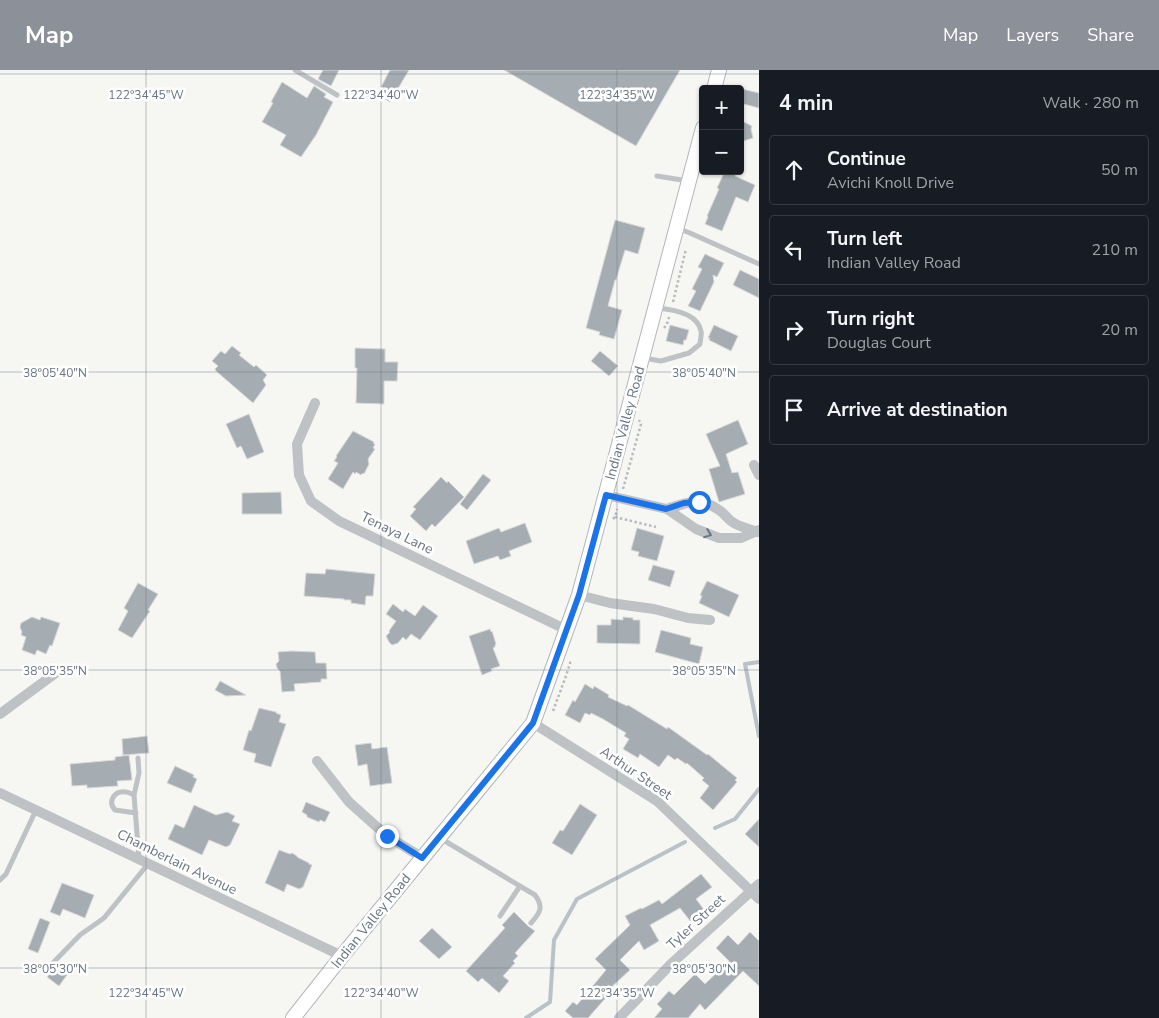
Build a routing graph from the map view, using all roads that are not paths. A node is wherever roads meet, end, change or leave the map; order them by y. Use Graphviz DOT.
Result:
graph roads {
  1 [pos="296,70"];
  2 [pos="719,70"];
  3 [pos="715,85"];
  4 [pos="337,95"];
  5 [pos="702,130"];
  6 [pos="657,176"];
  7 [pos="688,181"];
  8 [pos="676,228"];
  9 [pos="759,264"];
  10 [pos="656,308"];
  11 [pos="643,358"];
  12 [pos="314,404"];
  13 [pos="754,465"];
  14 [pos="759,475"];
  15 [pos="606,495"];
  16 [pos="666,509"];
  17 [pos="758,531"];
  18 [pos="579,595"];
  19 [pos="710,620"];
  20 [pos="567,630"];
  21 [pos="57,672"];
  22 [pos="0,714"];
  23 [pos="533,723"];
  24 [pos="138,758"];
  25 [pos="317,761"];
  26 [pos="0,793"];
  27 [pos="134,795"];
  28 [pos="36,810"];
  29 [pos="136,814"];
  30 [pos="440,837"];
  31 [pos="422,858"];
  32 [pos="143,862"];
  33 [pos="0,880"];
  34 [pos="759,884"];
  35 [pos="520,886"];
  36 [pos="751,891"];
  37 [pos="759,899"];
  38 [pos="500,916"];
  39 [pos="531,923"];
  40 [pos="342,956"];
  41 [pos="47,969"];
  42 [pos="293,1018"];
  43 [pos="619,1018"];
  1 -- 4 [label="lane"];
  2 -- 3 [label="street"];
  5 -- 7 [label="street, Indian Valley Road"];
  6 -- 7 [label="lane"];
  7 -- 8 [label="street, Indian Valley Road"];
  8 -- 9 [label="lane"];
  8 -- 10 [label="street, Indian Valley Road"];
  10 -- 11 [label="street, Indian Valley Road"];
  10 -- 11 [label="lane"];
  11 -- 15 [label="street, Indian Valley Road"];
  12 -- 20 [label="street, Tenaya Lane"];
  13 -- 14 [label="street"];
  15 -- 16 [label="street"];
  15 -- 18 [label="street, Indian Valley Road"];
  16 -- 17 [label="street, one-way"];
  16 -- 17 [label="street"];
  18 -- 19 [label="street"];
  18 -- 20 [label="street, Indian Valley Road"];
  20 -- 23 [label="street, Indian Valley Road"];
  21 -- 22 [label="street"];
  23 -- 30 [label="street, Indian Valley Road"];
  23 -- 36 [label="street, Arthur Street"];
  24 -- 27 [label="lane"];
  25 -- 31 [label="street"];
  26 -- 28 [label="street, Chamberlain Avenue"];
  27 -- 29 [label="lane"];
  27 -- 29 [label="lane"];
  28 -- 32 [label="street, Chamberlain Avenue"];
  28 -- 33 [label="lane"];
  29 -- 32 [label="lane"];
  30 -- 31 [label="street, Indian Valley Road"];
  30 -- 35 [label="lane"];
  31 -- 40 [label="street, Indian Valley Road"];
  32 -- 40 [label="street, Chamberlain Avenue"];
  32 -- 41 [label="lane"];
  34 -- 36 [label="street, Tyler Street"];
  35 -- 38 [label="lane"];
  35 -- 39 [label="lane"];
  36 -- 37 [label="street, Arthur Street"];
  36 -- 43 [label="street, Tyler Street"];
  40 -- 42 [label="street, Indian Valley Road"];
}
